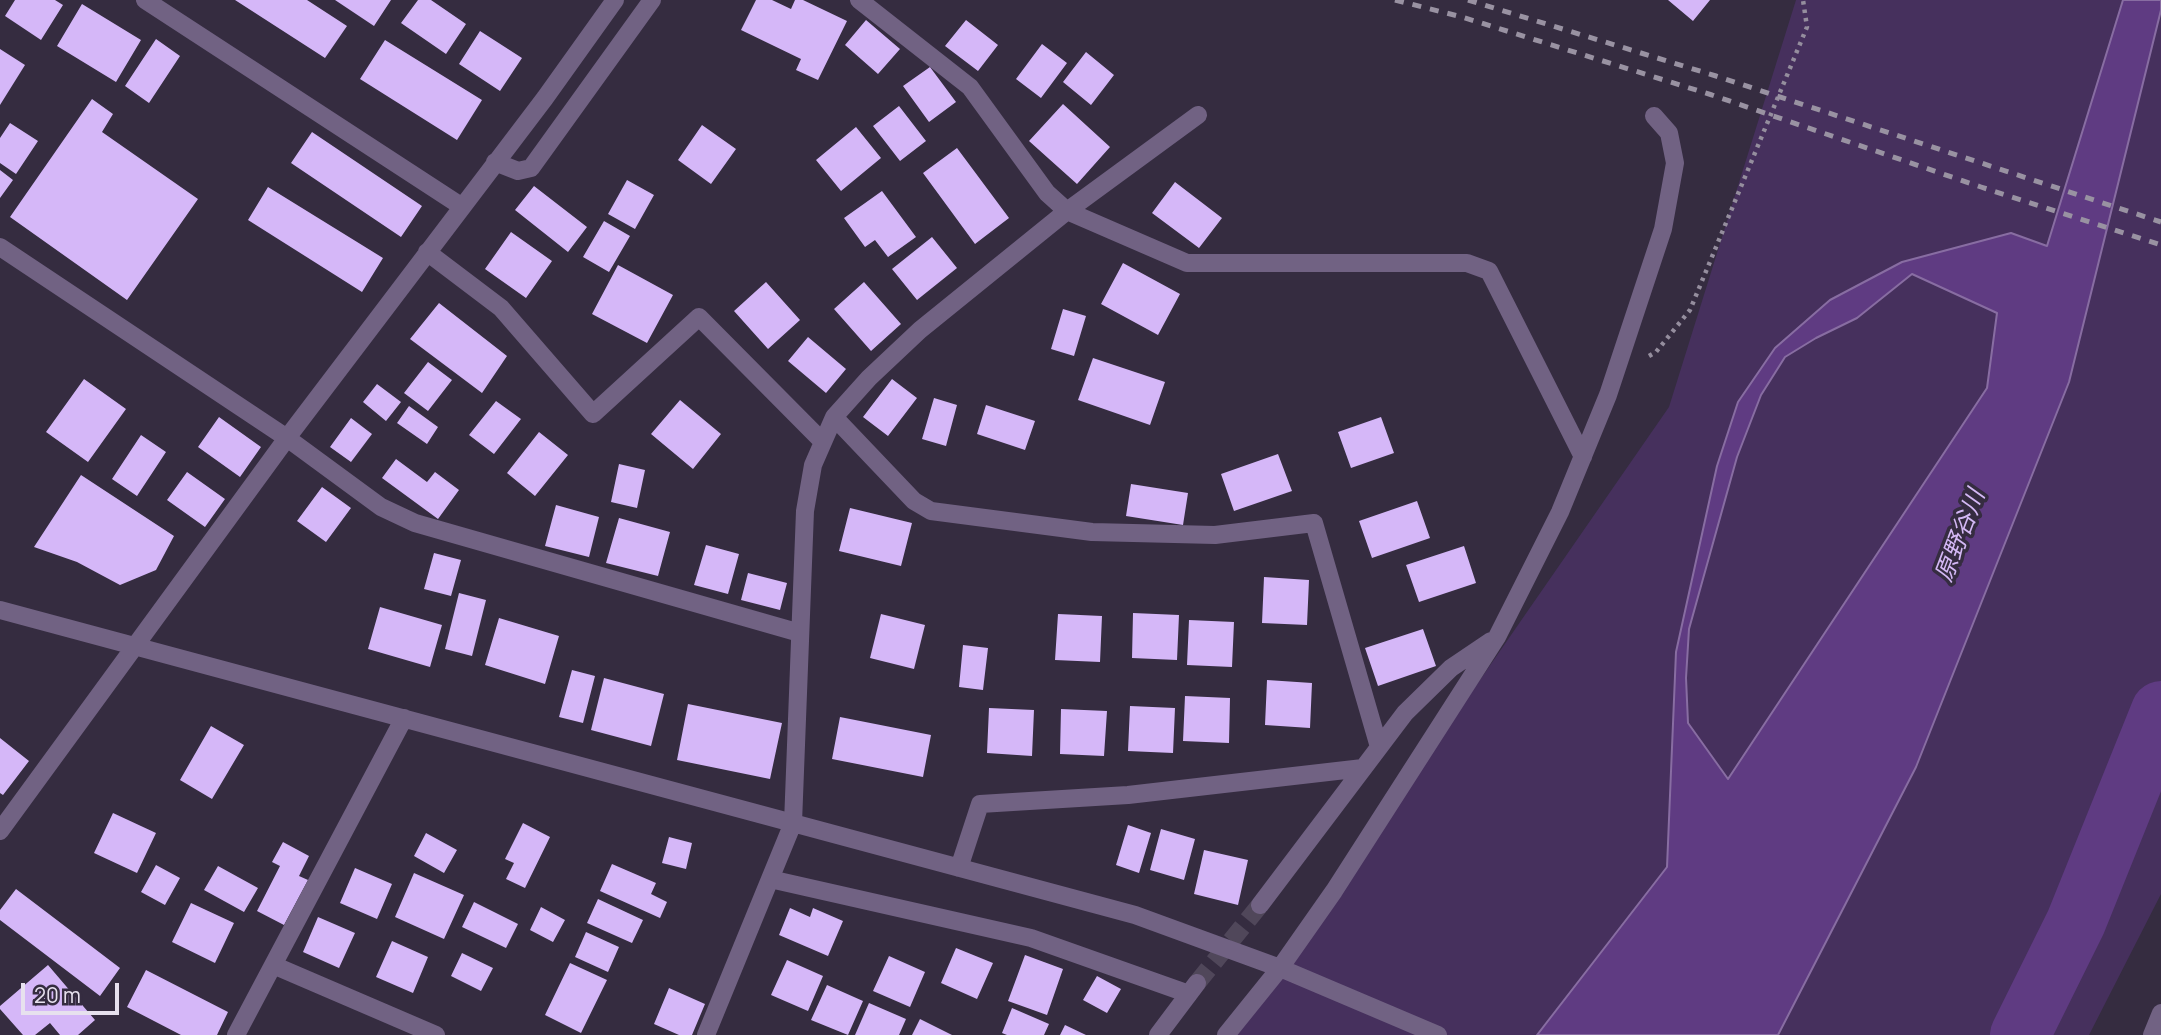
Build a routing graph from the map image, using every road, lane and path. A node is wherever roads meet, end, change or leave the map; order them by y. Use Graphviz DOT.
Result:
graph roads {
  1 [pos="145,0"];
  2 [pos="615,0"];
  3 [pos="652,0"];
  4 [pos="859,0"];
  5 [pos="1803,0"];
  6 [pos="1198,115"];
  7 [pos="1654,116"];
  8 [pos="495,162"];
  9 [pos="461,206"];
  10 [pos="1068,211"];
  11 [pos="0,247"];
  12 [pos="427,253"];
  13 [pos="1616,371"];
  14 [pos="834,417"];
  15 [pos="287,438"];
  16 [pos="823,442"];
  17 [pos="1583,457"];
  18 [pos="0,610"];
  19 [pos="800,632"];
  20 [pos="1497,637"];
  21 [pos="136,646"];
  22 [pos="404,718"];
  23 [pos="1379,747"];
  24 [pos="1363,768"];
  25 [pos="793,823"];
  26 [pos="0,831"];
  27 [pos="959,868"];
  28 [pos="770,879"];
  29 [pos="1259,905"];
  30 [pos="273,965"];
  31 [pos="1279,968"];
  32 [pos="2161,1013"];
  33 [pos="236,1035"];
  34 [pos="436,1035"];
  35 [pos="706,1035"];
  36 [pos="1158,1035"];
  37 [pos="1226,1035"];
  38 [pos="1438,1035"];
  39 [pos="2152,1035"];
  1 -- 9 [label="street"];
  2 -- 8 [label="street"];
  3 -- 8 [label="street"];
  4 -- 10 [label="street"];
  5 -- 13 [label="path"];
  6 -- 10 [label="street"];
  7 -- 13 [label="street"];
  8 -- 9 [label="street"];
  9 -- 12 [label="street"];
  10 -- 14 [label="street"];
  10 -- 17 [label="street"];
  11 -- 15 [label="street"];
  12 -- 15 [label="street"];
  12 -- 16 [label="street"];
  13 -- 17 [label="street"];
  14 -- 16 [label="street"];
  14 -- 23 [label="street"];
  15 -- 19 [label="street"];
  15 -- 21 [label="street"];
  16 -- 19 [label="street"];
  17 -- 20 [label="street"];
  18 -- 21 [label="street"];
  19 -- 25 [label="street"];
  20 -- 23 [label="street"];
  20 -- 31 [label="street"];
  21 -- 22 [label="street"];
  21 -- 26 [label="street"];
  22 -- 25 [label="street"];
  22 -- 30 [label="street"];
  23 -- 24 [label="street"];
  24 -- 27 [label="street"];
  24 -- 29 [label="street"];
  25 -- 27 [label="street"];
  25 -- 28 [label="street"];
  27 -- 31 [label="street"];
  28 -- 35 [label="street"];
  28 -- 36 [label="street"];
  30 -- 33 [label="street"];
  30 -- 34 [label="street"];
  31 -- 37 [label="street"];
  31 -- 38 [label="street"];
  32 -- 39 [label="street"];
}
